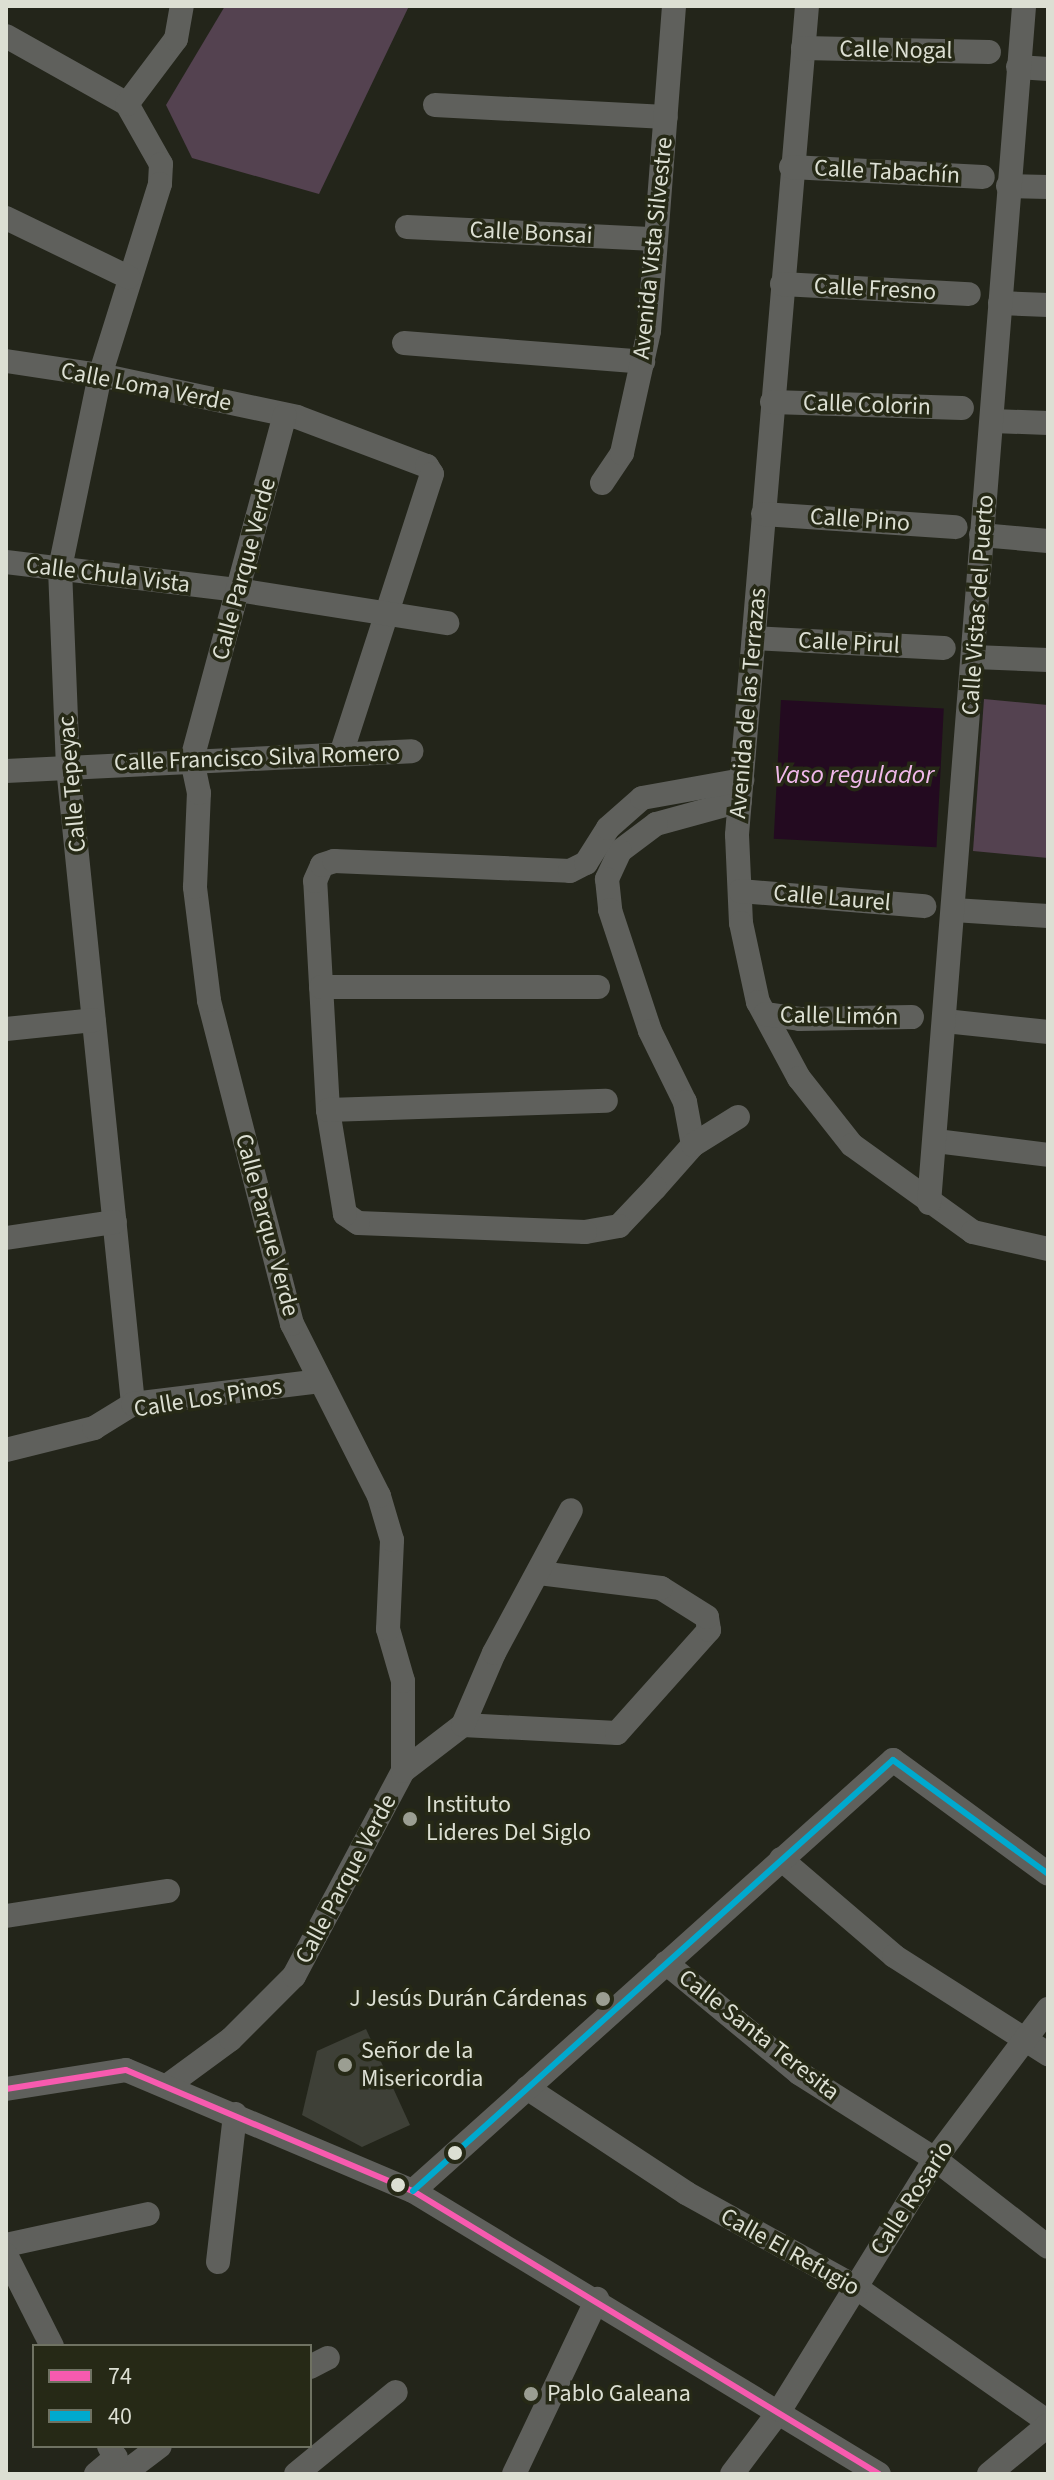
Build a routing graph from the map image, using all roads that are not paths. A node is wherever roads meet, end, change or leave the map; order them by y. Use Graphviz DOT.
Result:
graph roads {
  1 [pos="182,6"];
  2 [pos="674,6"];
  3 [pos="807,6"];
  4 [pos="1024,6"];
  5 [pos="6,36"];
  6 [pos="803,48"];
  7 [pos="989,52"];
  8 [pos="1018,67"];
  9 [pos="1048,69"];
  10 [pos="127,104"];
  11 [pos="435,105"];
  12 [pos="666,117"];
  13 [pos="791,167"];
  14 [pos="983,177"];
  15 [pos="1008,186"];
  16 [pos="1048,187"];
  17 [pos="6,218"];
  18 [pos="407,227"];
  19 [pos="655,239"];
  20 [pos="128,277"];
  21 [pos="782,284"];
  22 [pos="969,294"];
  23 [pos="1000,303"];
  24 [pos="1048,305"];
  25 [pos="404,343"];
  26 [pos="6,361"];
  27 [pos="643,362"];
  28 [pos="100,375"];
  29 [pos="772,402"];
  30 [pos="962,408"];
  31 [pos="285,415"];
  32 [pos="993,421"];
  33 [pos="1048,423"];
  34 [pos="602,483"];
  35 [pos="763,514"];
  36 [pos="956,527"];
  37 [pos="981,535"];
  38 [pos="1048,541"];
  39 [pos="6,562"];
  40 [pos="60,569"];
  41 [pos="238,590"];
  42 [pos="388,614"];
  43 [pos="447,623"];
  44 [pos="754,638"];
  45 [pos="944,648"];
  46 [pos="974,657"];
  47 [pos="1048,660"];
  48 [pos="412,751"];
  49 [pos="341,754"];
  50 [pos="192,759"];
  51 [pos="68,767"];
  52 [pos="6,771"];
  53 [pos="741,791"];
  54 [pos="740,891"];
  55 [pos="924,906"];
  56 [pos="954,910"];
  57 [pos="1048,916"];
  58 [pos="321,987"];
  59 [pos="598,987"];
  60 [pos="765,1014"];
  61 [pos="912,1017"];
  62 [pos="94,1020"];
  63 [pos="945,1021"];
  64 [pos="6,1029"];
  65 [pos="1048,1032"];
  66 [pos="606,1101"];
  67 [pos="328,1110"];
  68 [pos="738,1117"];
  69 [pos="936,1141"];
  70 [pos="693,1145"];
  71 [pos="1048,1155"];
  72 [pos="929,1203"];
  73 [pos="115,1222"];
  74 [pos="6,1238"];
  75 [pos="1048,1249"];
  76 [pos="321,1381"];
  77 [pos="133,1404"];
  78 [pos="6,1450"];
  79 [pos="571,1510"];
  80 [pos="539,1573"];
  81 [pos="463,1725"];
  82 [pos="403,1771"];
  83 [pos="781,1859"];
  84 [pos="1048,1874"];
  85 [pos="168,1891"];
  86 [pos="6,1916"];
  87 [pos="666,1963"];
  88 [pos="1048,2009"];
  89 [pos="1024,2035"];
  90 [pos="1048,2054"];
  91 [pos="167,2086"];
  92 [pos="527,2088"];
  93 [pos="6,2089"];
  94 [pos="235,2114"];
  95 [pos="935,2159"];
  96 [pos="413,2191"];
  97 [pos="148,2214"];
  98 [pos="6,2245"];
  99 [pos="1048,2247"];
  100 [pos="6,2255"];
  101 [pos="218,2262"];
  102 [pos="854,2286"];
  103 [pos="597,2299"];
  104 [pos="51,2344"];
  105 [pos="396,2392"];
  106 [pos="780,2410"];
  107 [pos="1048,2423"];
  108 [pos="153,2448"];
  109 [pos="116,2459"];
  110 [pos="522,2468"];
  111 [pos="96,2474"];
  112 [pos="296,2474"];
  113 [pos="732,2474"];
  114 [pos="879,2474"];
  115 [pos="989,2474"];
  1 -- 10 [label="street"];
  2 -- 12 [label="street, Avenida Vista Silvestre"];
  3 -- 6 [label="street, Avenida de las Terrazas"];
  4 -- 8 [label="street, Calle Vistas del Puerto"];
  5 -- 10 [label="street"];
  6 -- 7 [label="street, Calle Nogal"];
  6 -- 13 [label="street, Avenida de las Terrazas"];
  8 -- 9 [label="street"];
  8 -- 15 [label="street, Calle Vistas del Puerto"];
  10 -- 20 [label="street, Calle Tepeyac"];
  11 -- 12 [label="street"];
  12 -- 19 [label="street, Avenida Vista Silvestre"];
  13 -- 14 [label="street, Calle Tabachín"];
  13 -- 21 [label="street, Avenida de las Terrazas"];
  15 -- 16 [label="street"];
  15 -- 23 [label="street, Calle Vistas del Puerto"];
  17 -- 20 [label="street"];
  18 -- 19 [label="street, Calle Bonsai"];
  19 -- 27 [label="street, Avenida Vista Silvestre"];
  20 -- 28 [label="street, Calle Tepeyac"];
  21 -- 22 [label="street, Calle Fresno"];
  21 -- 29 [label="street, Avenida de las Terrazas"];
  23 -- 24 [label="street"];
  23 -- 32 [label="street, Calle Vistas del Puerto"];
  25 -- 27 [label="street"];
  26 -- 28 [label="street, Calle Loma Verde"];
  27 -- 34 [label="street, Avenida Vista Silvestre"];
  28 -- 31 [label="street, Calle Loma Verde"];
  28 -- 40 [label="street, Calle Tepeyac"];
  29 -- 30 [label="street, Calle Colorin"];
  29 -- 35 [label="street, Avenida de las Terrazas"];
  31 -- 41 [label="street, Calle Parque Verde"];
  31 -- 42 [label="street, Calle Loma Verde"];
  32 -- 33 [label="street"];
  32 -- 37 [label="street, Calle Vistas del Puerto"];
  35 -- 36 [label="street, Calle Pino"];
  35 -- 44 [label="street, Avenida de las Terrazas"];
  37 -- 38 [label="street"];
  37 -- 46 [label="street, Calle Vistas del Puerto"];
  39 -- 40 [label="street, Calle Chula Vista"];
  40 -- 41 [label="street, Calle Chula Vista"];
  40 -- 51 [label="street, Calle Tepeyac"];
  41 -- 42 [label="street, Calle Chula Vista"];
  41 -- 50 [label="street, Calle Parque Verde"];
  42 -- 43 [label="street, Calle Chula Vista"];
  42 -- 49 [label="street"];
  44 -- 45 [label="street, Calle Pirul"];
  44 -- 53 [label="street, Avenida de las Terrazas"];
  46 -- 47 [label="street"];
  46 -- 56 [label="street, Calle Vistas del Puerto"];
  48 -- 49 [label="street, Calle Francisco Silva Romero"];
  49 -- 50 [label="street, Calle Francisco Silva Romero"];
  50 -- 51 [label="street, Calle Francisco Silva Romero"];
  50 -- 76 [label="street, Calle Parque Verde"];
  51 -- 52 [label="street, Calle Francisco Silva Romero"];
  51 -- 62 [label="street, Calle Tepeyac"];
  53 -- 54 [label="street, Avenida de las Terrazas"];
  53 -- 58 [label="street"];
  53 -- 70 [label="street"];
  54 -- 55 [label="street, Calle Laurel"];
  54 -- 60 [label="street, Avenida de las Terrazas"];
  56 -- 57 [label="street"];
  56 -- 63 [label="street, Calle Vistas del Puerto"];
  58 -- 59 [label="street"];
  58 -- 67 [label="street"];
  60 -- 61 [label="street, Calle Limón"];
  60 -- 72 [label="street, Avenida de las Terrazas"];
  62 -- 64 [label="street"];
  62 -- 73 [label="street, Calle Tepeyac"];
  63 -- 65 [label="street"];
  63 -- 69 [label="street, Calle Vistas del Puerto"];
  66 -- 67 [label="street"];
  67 -- 70 [label="street"];
  68 -- 70 [label="street"];
  69 -- 71 [label="street"];
  69 -- 72 [label="street, Calle Vistas del Puerto"];
  72 -- 75 [label="street, Avenida de las Terrazas"];
  73 -- 74 [label="street"];
  73 -- 77 [label="street, Calle Tepeyac"];
  76 -- 77 [label="street, Calle Los Pinos"];
  76 -- 82 [label="street, Calle Parque Verde"];
  77 -- 78 [label="street, Calle Los Pinos"];
  79 -- 80 [label="street"];
  80 -- 81 [label="street"];
  80 -- 81 [label="street"];
  81 -- 82 [label="street"];
  82 -- 91 [label="street, Calle Parque Verde"];
  83 -- 84 [label="street"];
  83 -- 87 [label="street"];
  83 -- 89 [label="street"];
  85 -- 86 [label="street"];
  87 -- 92 [label="street"];
  87 -- 95 [label="street, Calle Santa Teresita"];
  88 -- 89 [label="street, Calle Rosario"];
  89 -- 90 [label="street"];
  89 -- 95 [label="street, Calle Rosario"];
  91 -- 93 [label="street"];
  91 -- 94 [label="street"];
  92 -- 96 [label="street"];
  92 -- 102 [label="street, Calle El Refugio"];
  94 -- 96 [label="street"];
  94 -- 101 [label="street"];
  95 -- 99 [label="street, Calle Santa Teresita"];
  95 -- 102 [label="street, Calle Rosario"];
  96 -- 103 [label="street"];
  97 -- 98 [label="street"];
  100 -- 104 [label="street"];
  102 -- 106 [label="street, Calle Rosario"];
  102 -- 107 [label="street, Calle El Refugio"];
  103 -- 106 [label="street"];
  103 -- 110 [label="street"];
  105 -- 112 [label="street"];
  106 -- 113 [label="street, Calle Rosario"];
  106 -- 114 [label="street"];
  107 -- 115 [label="street"];
  108 -- 109 [label="street"];
  109 -- 111 [label="street"];
}
